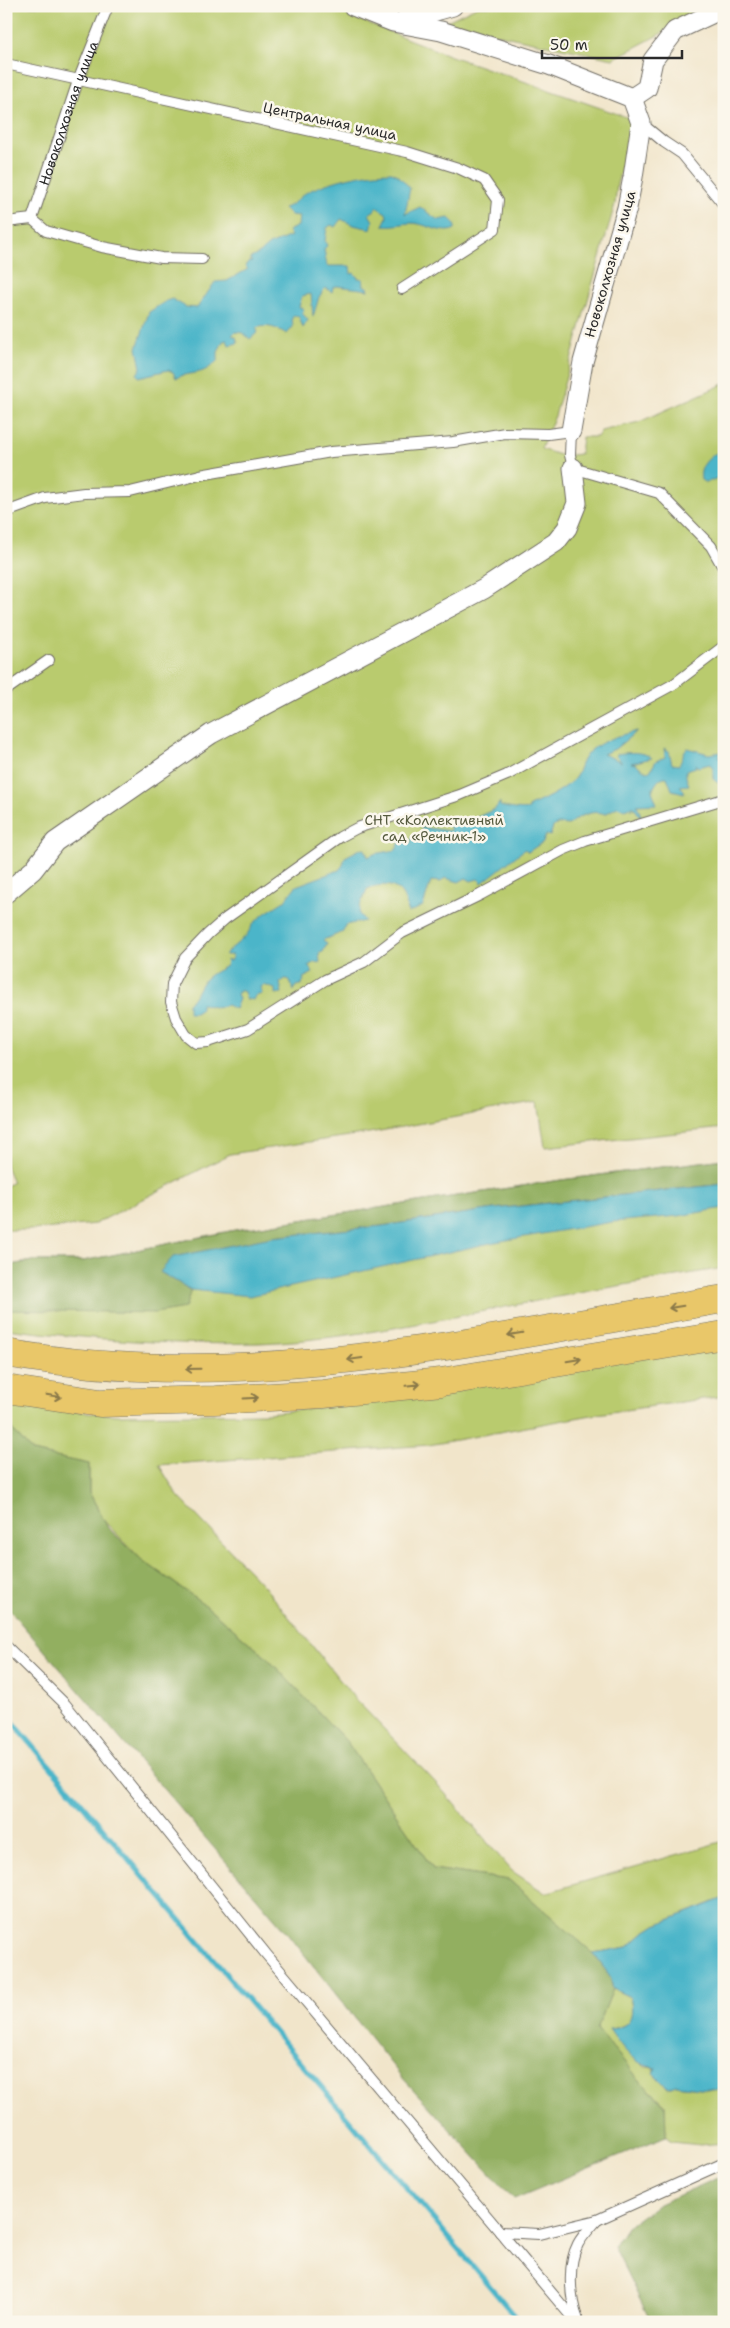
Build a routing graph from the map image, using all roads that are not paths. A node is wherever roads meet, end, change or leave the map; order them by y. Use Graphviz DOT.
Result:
graph roads {
  1 [pos="108,6"];
  2 [pos="353,6"];
  3 [pos="454,6"];
  4 [pos="724,8"];
  5 [pos="393,22"];
  6 [pos="6,64"];
  7 [pos="78,81"];
  8 [pos="632,98"];
  9 [pos="641,123"];
  10 [pos="724,205"];
  11 [pos="32,219"];
  12 [pos="6,222"];
  13 [pos="202,259"];
  14 [pos="402,289"];
  15 [pos="571,431"];
  16 [pos="573,468"];
  17 [pos="6,512"];
  18 [pos="724,569"];
  19 [pos="724,646"];
  20 [pos="49,660"];
  21 [pos="6,690"];
  22 [pos="724,799"];
  23 [pos="6,894"];
  24 [pos="724,1299"];
  25 [pos="724,1335"];
  26 [pos="6,1353"];
  27 [pos="6,1389"];
  28 [pos="6,1646"];
  29 [pos="724,2163"];
  30 [pos="597,2220"];
  31 [pos="500,2232"];
  32 [pos="577,2322"];
  1 -- 7 [label="lane, Новоколхозная улица"];
  2 -- 5 [label="street"];
  3 -- 5 [label="street"];
  4 -- 8 [label="street"];
  5 -- 8 [label="street"];
  6 -- 7 [label="lane, Центральная улица"];
  7 -- 11 [label="lane, Новоколхозная улица"];
  7 -- 14 [label="lane, Центральная улица"];
  8 -- 9 [label="street, Новоколхозная улица"];
  9 -- 10 [label="lane"];
  9 -- 15 [label="street, Новоколхозная улица"];
  11 -- 12 [label="lane"];
  11 -- 13 [label="lane"];
  15 -- 16 [label="lane"];
  15 -- 17 [label="lane"];
  16 -- 18 [label="lane"];
  16 -- 23 [label="street"];
  19 -- 22 [label="lane"];
  20 -- 21 [label="lane"];
  24 -- 26 [label="main road, one-way"];
  27 -- 25 [label="main road, one-way"];
  28 -- 31 [label="lane"];
  29 -- 30 [label="lane"];
  30 -- 31 [label="lane"];
  30 -- 32 [label="lane"];
  31 -- 32 [label="lane"];
}
